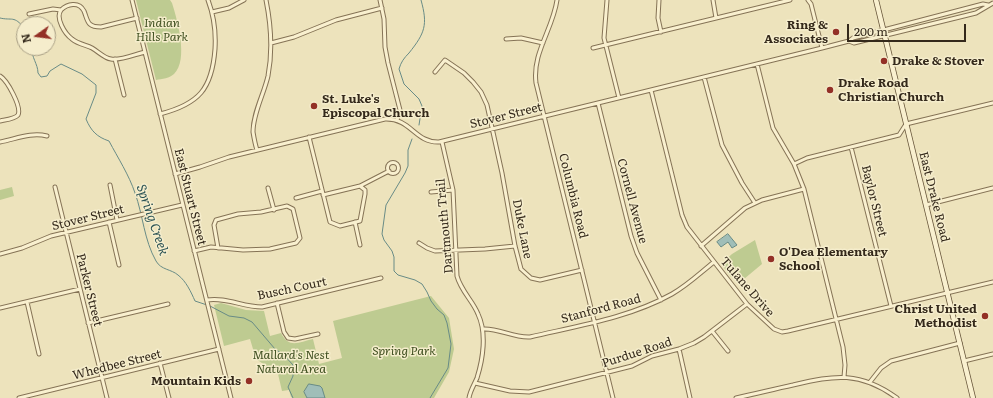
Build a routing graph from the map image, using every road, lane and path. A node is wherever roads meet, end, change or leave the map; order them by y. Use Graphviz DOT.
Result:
graph roads {
  1 [pos="132,0"];
  2 [pos="208,0"];
  3 [pos="244,0"];
  4 [pos="266,0"];
  5 [pos="380,0"];
  6 [pos="557,0"];
  7 [pos="607,0"];
  8 [pos="659,0"];
  9 [pos="713,0"];
  10 [pos="790,0"];
  11 [pos="808,0"];
  12 [pos="876,0"];
  13 [pos="993,3"];
  14 [pos="988,5"];
  15 [pos="382,8"];
  16 [pos="61,10"];
  17 [pos="212,12"];
  18 [pos="28,14"];
  19 [pos="137,18"];
  20 [pos="716,18"];
  21 [pos="661,32"];
  22 [pos="884,33"];
  23 [pos="506,39"];
  24 [pos="271,43"];
  25 [pos="543,43"];
  26 [pos="605,45"];
  27 [pos="593,48"];
  28 [pos="822,48"];
  29 [pos="145,52"];
  30 [pos="115,59"];
  31 [pos="757,64"];
  32 [pos="435,72"];
  33 [pos="0,76"];
  34 [pos="704,77"];
  35 [pos="651,90"];
  36 [pos="124,95"];
  37 [pos="619,98"];
  38 [pos="598,102"];
  39 [pos="993,103"];
  40 [pos="160,114"];
  41 [pos="544,116"];
  42 [pos="397,120"];
  43 [pos="0,121"];
  44 [pos="906,124"];
  45 [pos="492,128"];
  46 [pos="47,136"];
  47 [pos="309,137"];
  48 [pos="0,142"];
  49 [pos="442,142"];
  50 [pos="852,147"];
  51 [pos="257,150"];
  52 [pos="794,164"];
  53 [pos="388,171"];
  54 [pos="175,174"];
  55 [pos="110,185"];
  56 [pos="360,186"];
  57 [pos="55,187"];
  58 [pos="268,188"];
  59 [pos="993,188"];
  60 [pos="804,189"];
  61 [pos="453,190"];
  62 [pos="431,192"];
  63 [pos="323,193"];
  64 [pos="296,198"];
  65 [pos="755,203"];
  66 [pos="926,204"];
  67 [pos="182,205"];
  68 [pos="274,210"];
  69 [pos="117,220"];
  70 [pos="109,222"];
  71 [pos="355,222"];
  72 [pos="66,233"];
  73 [pos="419,243"];
  74 [pos="360,245"];
  75 [pos="515,246"];
  76 [pos="701,246"];
  77 [pos="218,248"];
  78 [pos="456,250"];
  79 [pos="194,251"];
  80 [pos="0,254"];
  81 [pos="714,262"];
  82 [pos="119,265"];
  83 [pos="582,270"];
  84 [pos="381,278"];
  85 [pos="993,282"];
  86 [pos="80,288"];
  87 [pos="947,292"];
  88 [pos="207,300"];
  89 [pos="661,300"];
  90 [pos="27,302"];
  91 [pos="277,303"];
  92 [pos="168,304"];
  93 [pos="747,304"];
  94 [pos="891,306"];
  95 [pos="0,308"];
  96 [pos="836,320"];
  97 [pos="594,322"];
  98 [pos="88,323"];
  99 [pos="483,329"];
  100 [pos="712,331"];
  101 [pos="318,334"];
  102 [pos="960,344"];
  103 [pos="219,349"];
  104 [pos="678,349"];
  105 [pos="728,352"];
  106 [pos="39,354"];
  107 [pos="993,354"];
  108 [pos="964,361"];
  109 [pos="160,363"];
  110 [pos="607,373"];
  111 [pos="844,377"];
  112 [pos="102,378"];
  113 [pos="870,382"];
  114 [pos="475,383"];
  115 [pos="19,398"];
  116 [pos="107,398"];
  117 [pos="169,398"];
  118 [pos="231,398"];
  119 [pos="468,398"];
  120 [pos="613,398"];
  121 [pos="690,398"];
  122 [pos="736,398"];
  123 [pos="897,398"];
  124 [pos="973,398"];
  1 -- 19 [label="street, East Stuart Street"];
  2 -- 17 [label="street"];
  3 -- 17 [label="street"];
  4 -- 24 [label="street"];
  5 -- 15 [label="street"];
  6 -- 25 [label="street, Columbia Road"];
  7 -- 26 [label="street"];
  8 -- 21 [label="street"];
  9 -- 20 [label="street"];
  10 -- 20 [label="street"];
  11 -- 28 [label="street"];
  12 -- 22 [label="main road, East Drake Road"];
  13 -- 14 [label="street, Stover Street"];
  14 -- 22 [label="street, Stover Street"];
  14 -- 22 [label="street, Stover Street"];
  15 -- 24 [label="street"];
  15 -- 42 [label="street"];
  16 -- 18 [label="street"];
  16 -- 19 [label="street"];
  16 -- 30 [label="street"];
  17 -- 40 [label="street"];
  19 -- 29 [label="street, East Stuart Street"];
  20 -- 21 [label="street"];
  21 -- 26 [label="street"];
  22 -- 28 [label="street, Stover Street"];
  22 -- 44 [label="main road, East Drake Road"];
  23 -- 25 [label="street"];
  24 -- 51 [label="street"];
  25 -- 41 [label="street, Columbia Road"];
  26 -- 27 [label="street"];
  26 -- 37 [label="street"];
  28 -- 31 [label="street, Stover Street"];
  29 -- 30 [label="street"];
  29 -- 40 [label="street, East Stuart Street"];
  30 -- 36 [label="street"];
  31 -- 34 [label="street, Stover Street"];
  31 -- 52 [label="street"];
  32 -- 45 [label="street, Duke Lane"];
  33 -- 43 [label="street"];
  34 -- 35 [label="street, Stover Street"];
  34 -- 65 [label="street"];
  35 -- 37 [label="street, Stover Street"];
  35 -- 76 [label="street, Tulane Drive"];
  37 -- 38 [label="street, Stover Street"];
  38 -- 41 [label="street, Stover Street"];
  38 -- 89 [label="street, Cornell Avenue"];
  39 -- 44 [label="street"];
  40 -- 54 [label="street, East Stuart Street"];
  41 -- 45 [label="street, Stover Street"];
  41 -- 83 [label="street, Columbia Road"];
  42 -- 47 [label="street"];
  42 -- 49 [label="street, Stover Street"];
  44 -- 50 [label="street"];
  44 -- 66 [label="main road, East Drake Road"];
  45 -- 49 [label="street, Stover Street"];
  45 -- 75 [label="street, Duke Lane"];
  46 -- 48 [label="street"];
  47 -- 51 [label="street"];
  47 -- 63 [label="street"];
  49 -- 61 [label="street, Dartmouth Trail"];
  50 -- 52 [label="street"];
  50 -- 94 [label="street, Baylor Street"];
  51 -- 54 [label="street"];
  52 -- 60 [label="street"];
  53 -- 56 [label="street"];
  54 -- 67 [label="street, East Stuart Street"];
  55 -- 69 [label="street"];
  56 -- 63 [label="street"];
  56 -- 71 [label="street"];
  57 -- 72 [label="street, Parker Street"];
  58 -- 68 [label="street"];
  59 -- 66 [label="street"];
  60 -- 65 [label="street"];
  60 -- 96 [label="street"];
  61 -- 62 [label="street"];
  61 -- 78 [label="street, Dartmouth Trail"];
  63 -- 64 [label="street"];
  63 -- 71 [label="street"];
  65 -- 76 [label="street"];
  66 -- 87 [label="main road, East Drake Road"];
  67 -- 69 [label="street, Stover Street"];
  67 -- 79 [label="street, East Stuart Street"];
  68 -- 77 [label="street"];
  68 -- 77 [label="street"];
  69 -- 70 [label="street, Stover Street"];
  70 -- 72 [label="street, Stover Street"];
  70 -- 82 [label="street"];
  71 -- 74 [label="street"];
  72 -- 80 [label="street, Stover Street"];
  72 -- 86 [label="street, Parker Street"];
  73 -- 78 [label="street"];
  75 -- 78 [label="street"];
  75 -- 83 [label="street, Duke Lane"];
  76 -- 81 [label="street, Tulane Drive"];
  77 -- 79 [label="street"];
  78 -- 99 [label="street, Dartmouth Trail"];
  79 -- 88 [label="street, East Stuart Street"];
  81 -- 89 [label="street, Stanford Road"];
  81 -- 93 [label="street, Tulane Drive"];
  83 -- 97 [label="street, Columbia Road"];
  84 -- 91 [label="street, Busch Court"];
  85 -- 87 [label="street, Tulane Drive"];
  86 -- 90 [label="street"];
  86 -- 98 [label="street, Parker Street"];
  87 -- 94 [label="street, Tulane Drive"];
  87 -- 102 [label="main road, East Drake Road"];
  88 -- 91 [label="street, Busch Court"];
  88 -- 103 [label="street, East Stuart Street"];
  89 -- 97 [label="street, Stanford Road"];
  90 -- 95 [label="street"];
  90 -- 106 [label="street"];
  91 -- 101 [label="street"];
  92 -- 98 [label="street"];
  93 -- 96 [label="street, Tulane Drive"];
  93 -- 100 [label="street, Purdue Road"];
  94 -- 96 [label="street, Tulane Drive"];
  96 -- 111 [label="street"];
  97 -- 99 [label="street, Stanford Road"];
  97 -- 110 [label="street, Columbia Road"];
  98 -- 112 [label="street, Parker Street"];
  99 -- 114 [label="street, Dartmouth Trail"];
  100 -- 104 [label="street, Purdue Road"];
  100 -- 105 [label="street"];
  102 -- 108 [label="main road, East Drake Road"];
  102 -- 113 [label="street"];
  103 -- 109 [label="street, Whedbee Street"];
  103 -- 118 [label="street, East Stuart Street"];
  104 -- 110 [label="street, Purdue Road"];
  104 -- 121 [label="street"];
  107 -- 108 [label="street"];
  108 -- 124 [label="main road, East Drake Road"];
  109 -- 112 [label="street, Whedbee Street"];
  109 -- 117 [label="street"];
  110 -- 114 [label="street, Purdue Road"];
  110 -- 120 [label="street, Columbia Road"];
  111 -- 113 [label="street"];
  111 -- 122 [label="street"];
  112 -- 115 [label="street, Whedbee Street"];
  112 -- 116 [label="street, Parker Street"];
  113 -- 123 [label="street"];
  114 -- 119 [label="street, Dartmouth Trail"];
}
